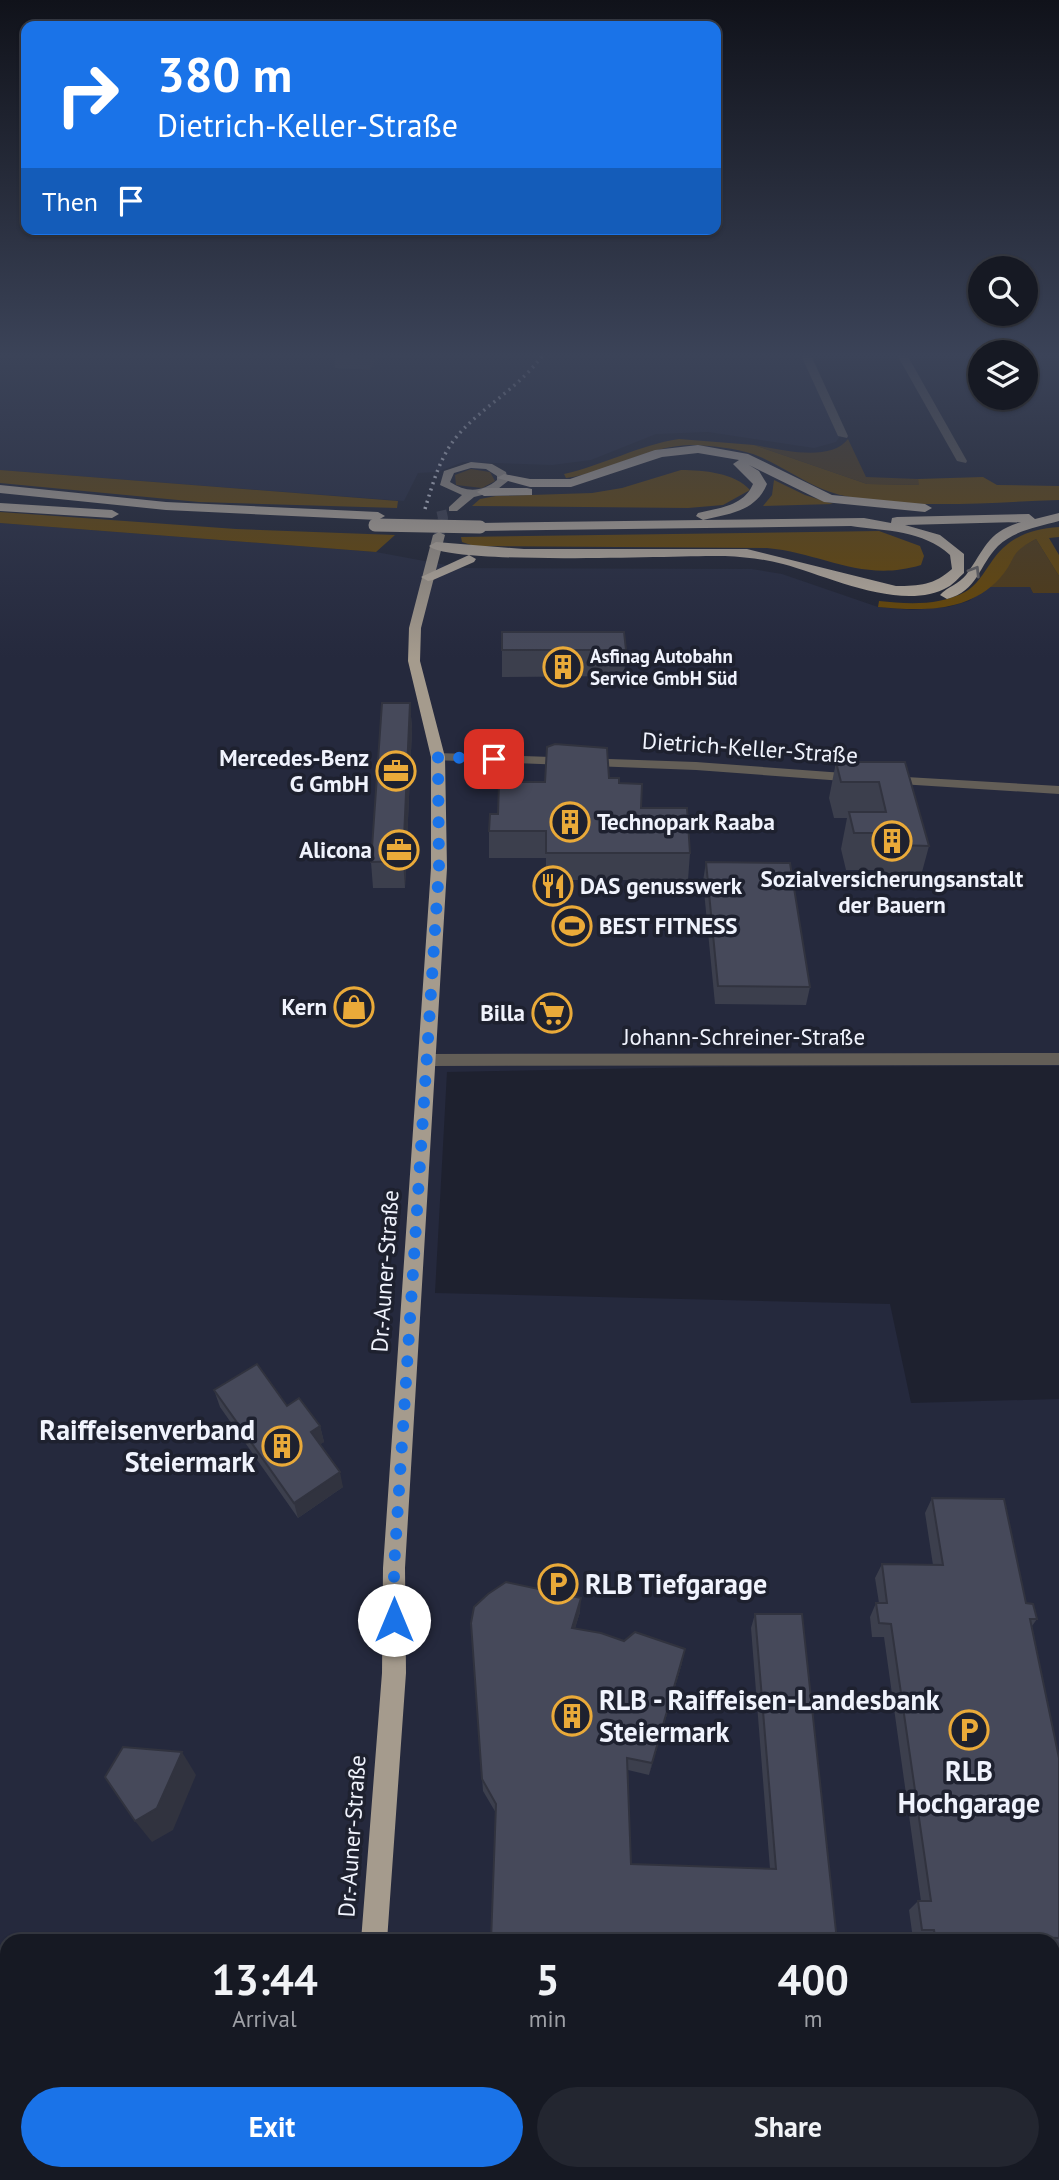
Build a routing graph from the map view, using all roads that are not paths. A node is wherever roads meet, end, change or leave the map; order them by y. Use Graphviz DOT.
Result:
graph roads {
  1 [pos="655,455"];
  2 [pos="730,455"];
  3 [pos="958,455"];
  4 [pos="962,461"];
  5 [pos="503,478"];
  6 [pos="450,488"];
  7 [pos="0,489"];
  8 [pos="477,492"];
  9 [pos="0,498"];
  10 [pos="0,508"];
  11 [pos="1059,508"];
  12 [pos="948,510"];
  13 [pos="145,514"];
  14 [pos="703,516"];
  15 [pos="1059,517"];
  16 [pos="376,521"];
  17 [pos="481,522"];
  18 [pos="850,522"];
  19 [pos="436,547"];
  20 [pos="469,559"];
  21 [pos="428,577"];
  22 [pos="498,748"];
  23 [pos="436,751"];
  24 [pos="1059,790"];
  25 [pos="1059,1059"];
  26 [pos="428,1060"];
  27 [pos="375,1934"];
  1 -- 5 [label="highway"];
  2 -- 12 [label="highway"];
  3 -- 4 [label="street"];
  5 -- 6 [label="main road"];
  5 -- 8 [label="main road"];
  6 -- 8 [label="main road"];
  6 -- 8 [label="main road"];
  7 -- 16 [label="highway"];
  8 -- 14 [label="highway"];
  9 -- 13 [label="highway"];
  10 -- 13 [label="highway"];
  11 -- 12 [label="highway"];
  12 -- 14 [label="highway"];
  13 -- 16 [label="highway"];
  14 -- 17 [label="highway"];
  15 -- 18 [label="highway"];
  20 -- 15 [label="highway, one-way"];
  16 -- 17 [label="highway, bridge"];
  17 -- 18 [label="highway"];
  18 -- 19 [label="highway"];
  19 -- 20 [label="highway"];
  19 -- 21 [label="main road, Dr.-Auner-Straße"];
  20 -- 21 [label="highway"];
  21 -- 23 [label="main road, Dr.-Auner-Straße"];
  22 -- 23 [label="street"];
  23 -- 24 [label="street, Dietrich-Keller-Straße"];
  23 -- 26 [label="main road, Dr.-Auner-Straße"];
  25 -- 26 [label="street, Johann-Schreiner-Straße"];
  26 -- 27 [label="main road, Dr.-Auner-Straße"];
}
